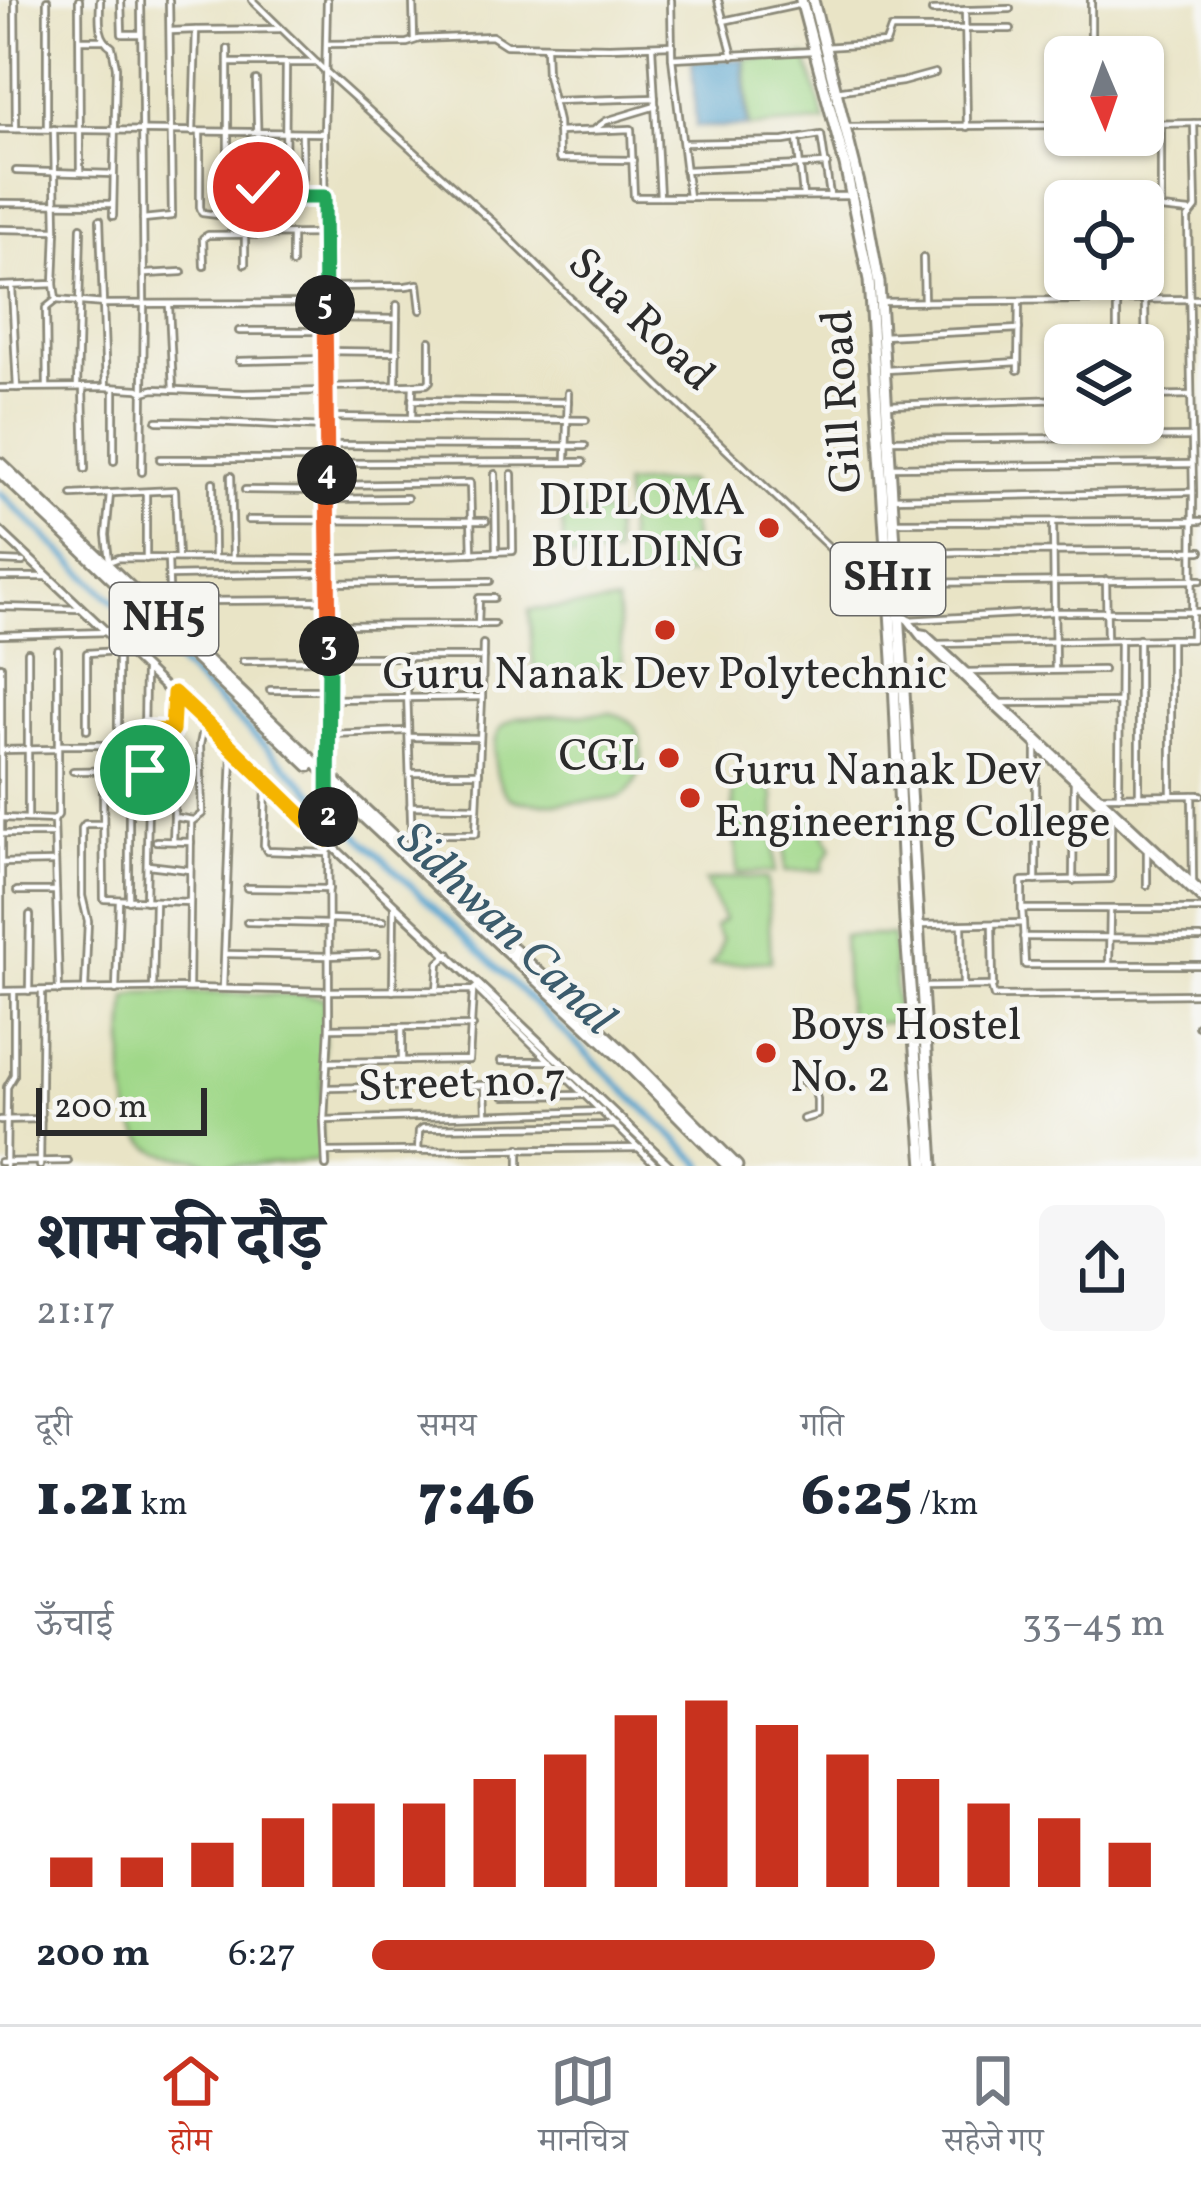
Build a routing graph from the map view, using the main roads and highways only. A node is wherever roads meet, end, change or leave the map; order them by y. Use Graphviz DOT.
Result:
graph roads {
  1 [pos="805,1"];
  2 [pos="819,49"];
  3 [pos="0,463"];
  4 [pos="0,472"];
  5 [pos="328,783"];
  6 [pos="732,1166"];
  7 [pos="923,1166"];
  8 [pos="933,1166"];
  1 -- 2 [label="main road, Gill Road / SH11"];
  2 -- 7 [label="main road, Gill Road / SH11"];
  2 -- 8 [label="main road, Gill Road / SH11"];
  3 -- 5 [label="main road, NH5"];
  4 -- 5 [label="main road, NH5"];
  5 -- 6 [label="main road, NH5"];
  5 -- 6 [label="main road, NH5"];
}
